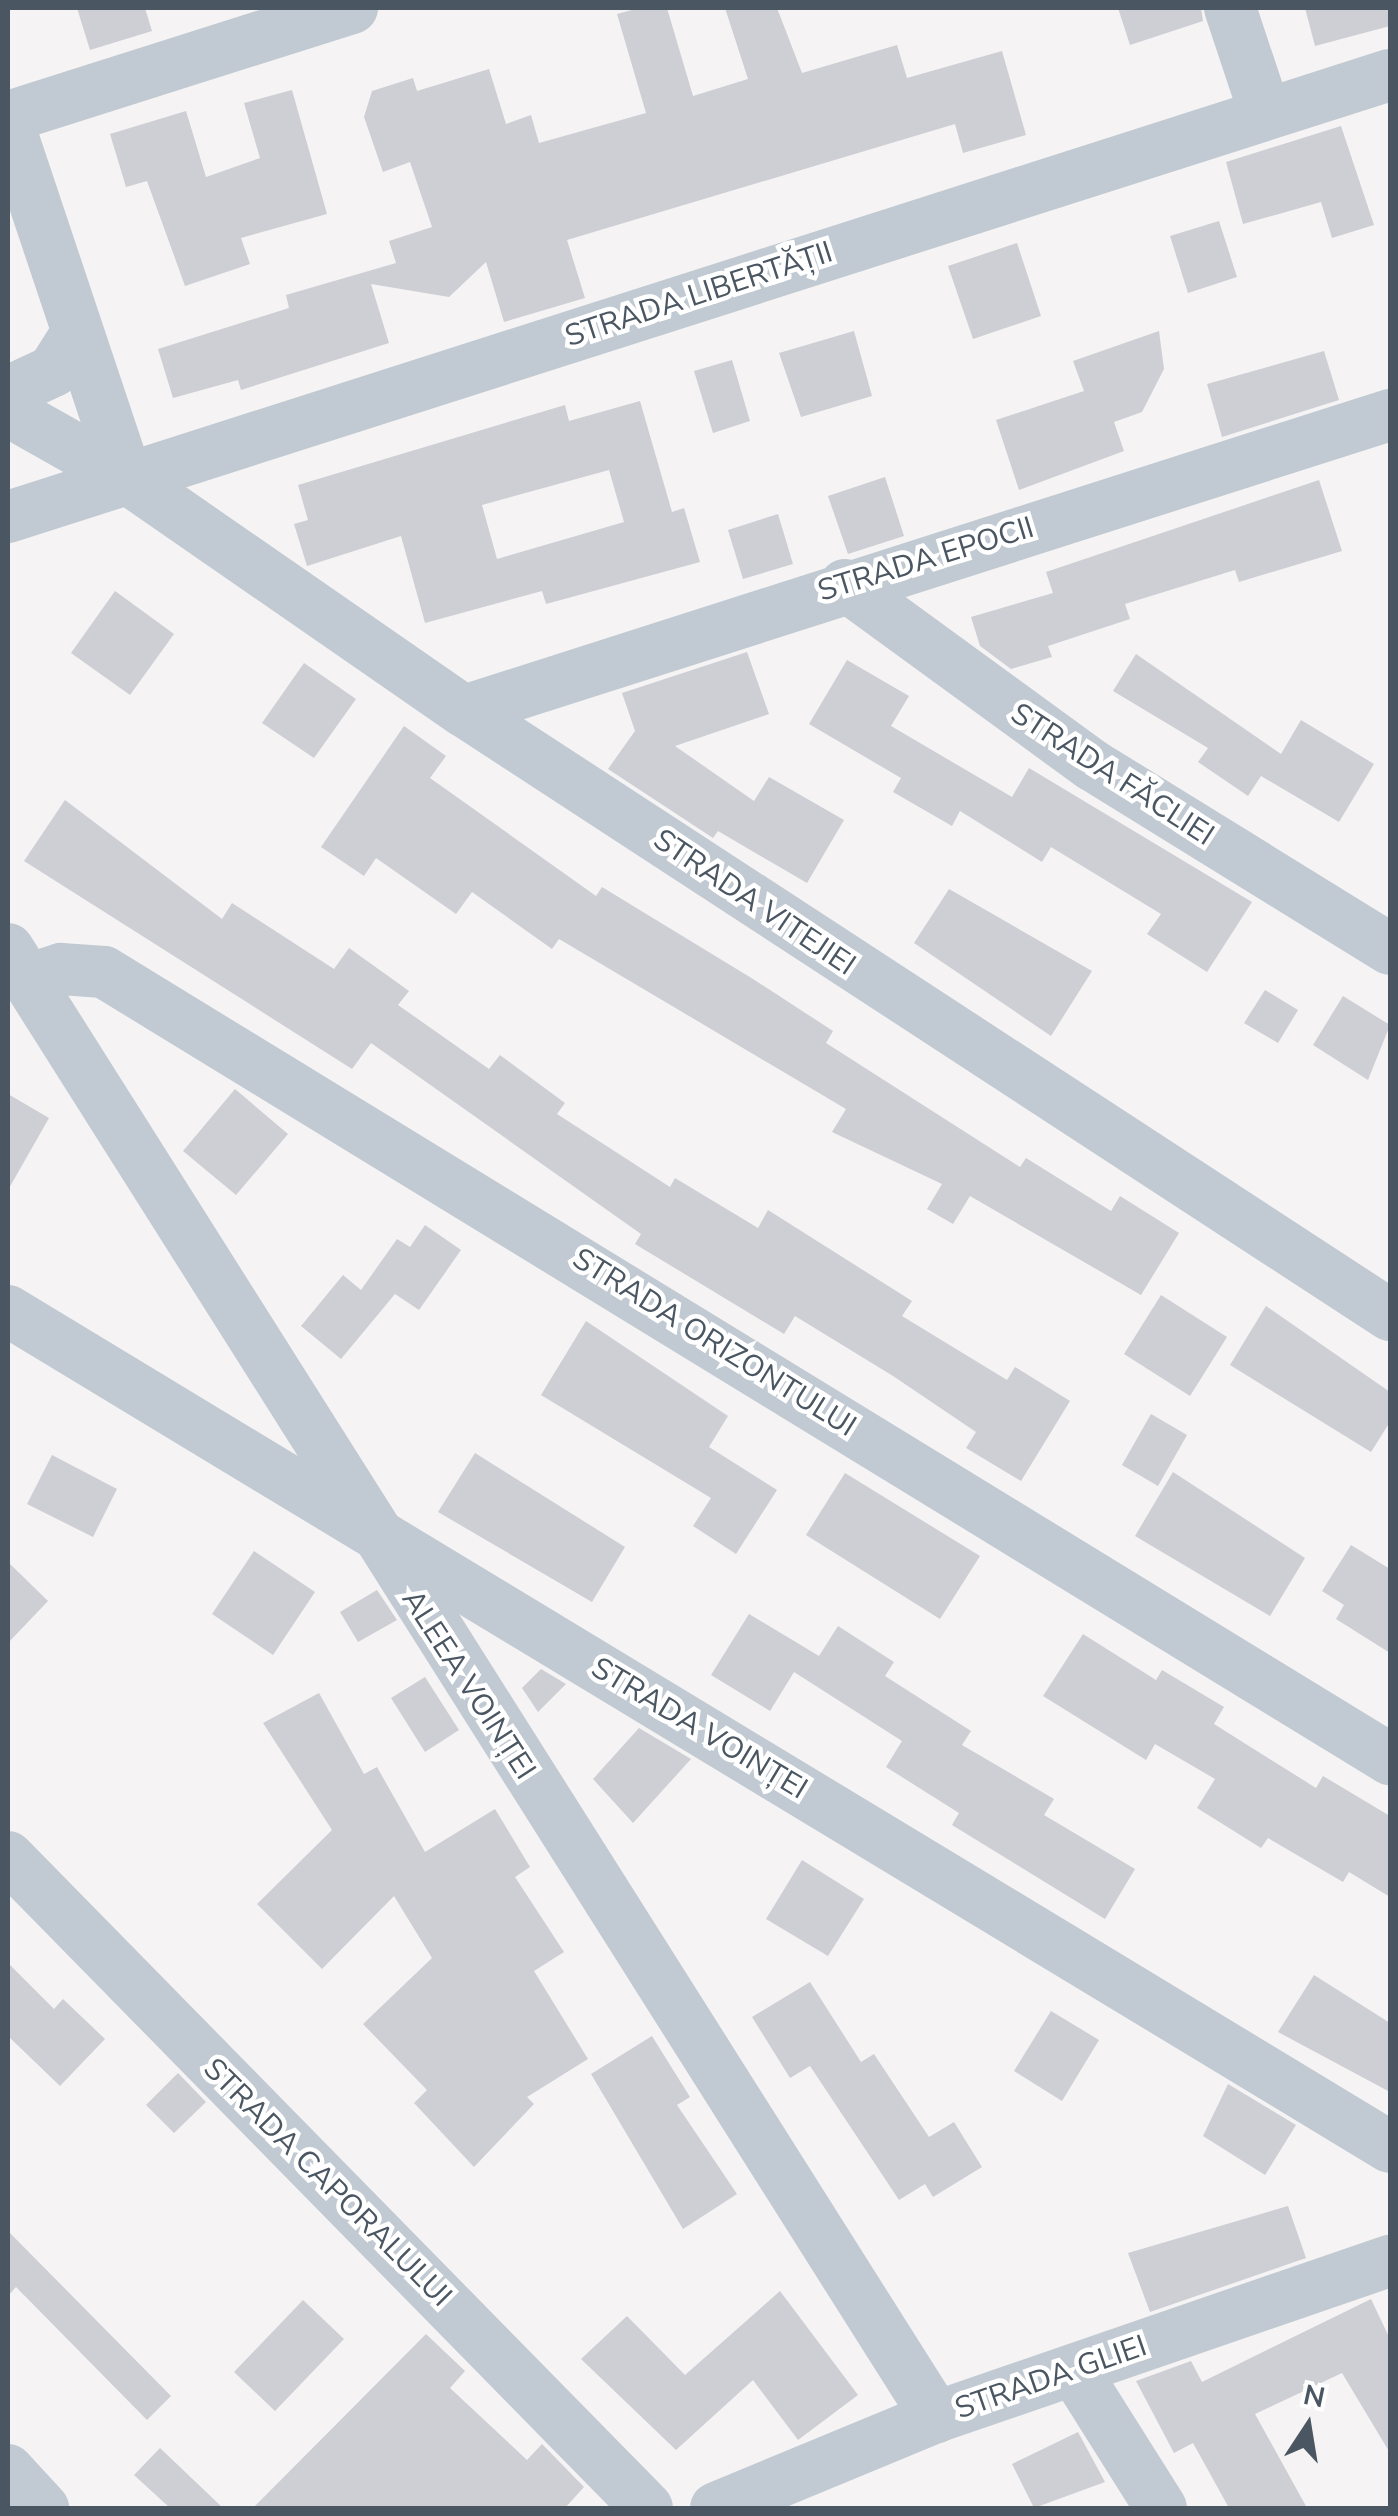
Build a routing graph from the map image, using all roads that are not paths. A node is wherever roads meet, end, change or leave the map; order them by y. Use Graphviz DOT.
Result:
graph roads {
  1 [pos="352,8"];
  2 [pos="1230,8"];
  3 [pos="1390,75"];
  4 [pos="1265,113"];
  5 [pos="8,120"];
  6 [pos="77,334"];
  7 [pos="8,392"];
  8 [pos="8,412"];
  9 [pos="1383,431"];
  10 [pos="127,478"];
  11 [pos="8,517"];
  12 [pos="844,585"];
  13 [pos="464,711"];
  14 [pos="1390,949"];
  15 [pos="17,964"];
  16 [pos="8,1311"];
  17 [pos="1390,1315"];
  18 [pos="368,1530"];
  19 [pos="1390,1759"];
  20 [pos="8,1858"];
  21 [pos="1390,2147"];
  22 [pos="1387,2270"];
  23 [pos="1074,2370"];
  24 [pos="936,2417"];
  25 [pos="8,2470"];
  26 [pos="43,2508"];
  27 [pos="647,2508"];
  28 [pos="716,2508"];
  29 [pos="1160,2508"];
  1 -- 5 [label="street"];
  2 -- 4 [label="street"];
  3 -- 4 [label="street, STRADA LIBERTĂȚII"];
  4 -- 10 [label="street, STRADA LIBERTĂȚII"];
  5 -- 6 [label="street"];
  6 -- 7 [label="street"];
  6 -- 10 [label="street"];
  8 -- 10 [label="street, STRADA VITEJIEI"];
  9 -- 12 [label="street, STRADA EPOCII"];
  10 -- 11 [label="street, STRADA LIBERTĂȚII"];
  10 -- 13 [label="street, STRADA VITEJIEI"];
  12 -- 13 [label="street, STRADA EPOCII"];
  12 -- 14 [label="street, STRADA FĂCLIEI"];
  13 -- 17 [label="street, STRADA VITEJIEI"];
  15 -- 18 [label="street, ALEEA VOINȚEI"];
  15 -- 19 [label="street, STRADA ORIZONTULUI"];
  16 -- 18 [label="street, STRADA VOINȚEI"];
  18 -- 21 [label="street, STRADA VOINȚEI"];
  18 -- 24 [label="street, ALEEA VOINȚEI"];
  20 -- 27 [label="street, STRADA CAPORALULUI"];
  22 -- 23 [label="street, STRADA GLIEI"];
  23 -- 24 [label="street, STRADA GLIEI"];
  23 -- 29 [label="street"];
  24 -- 28 [label="street, STRADA GLIEI"];
  25 -- 26 [label="street"];
}
